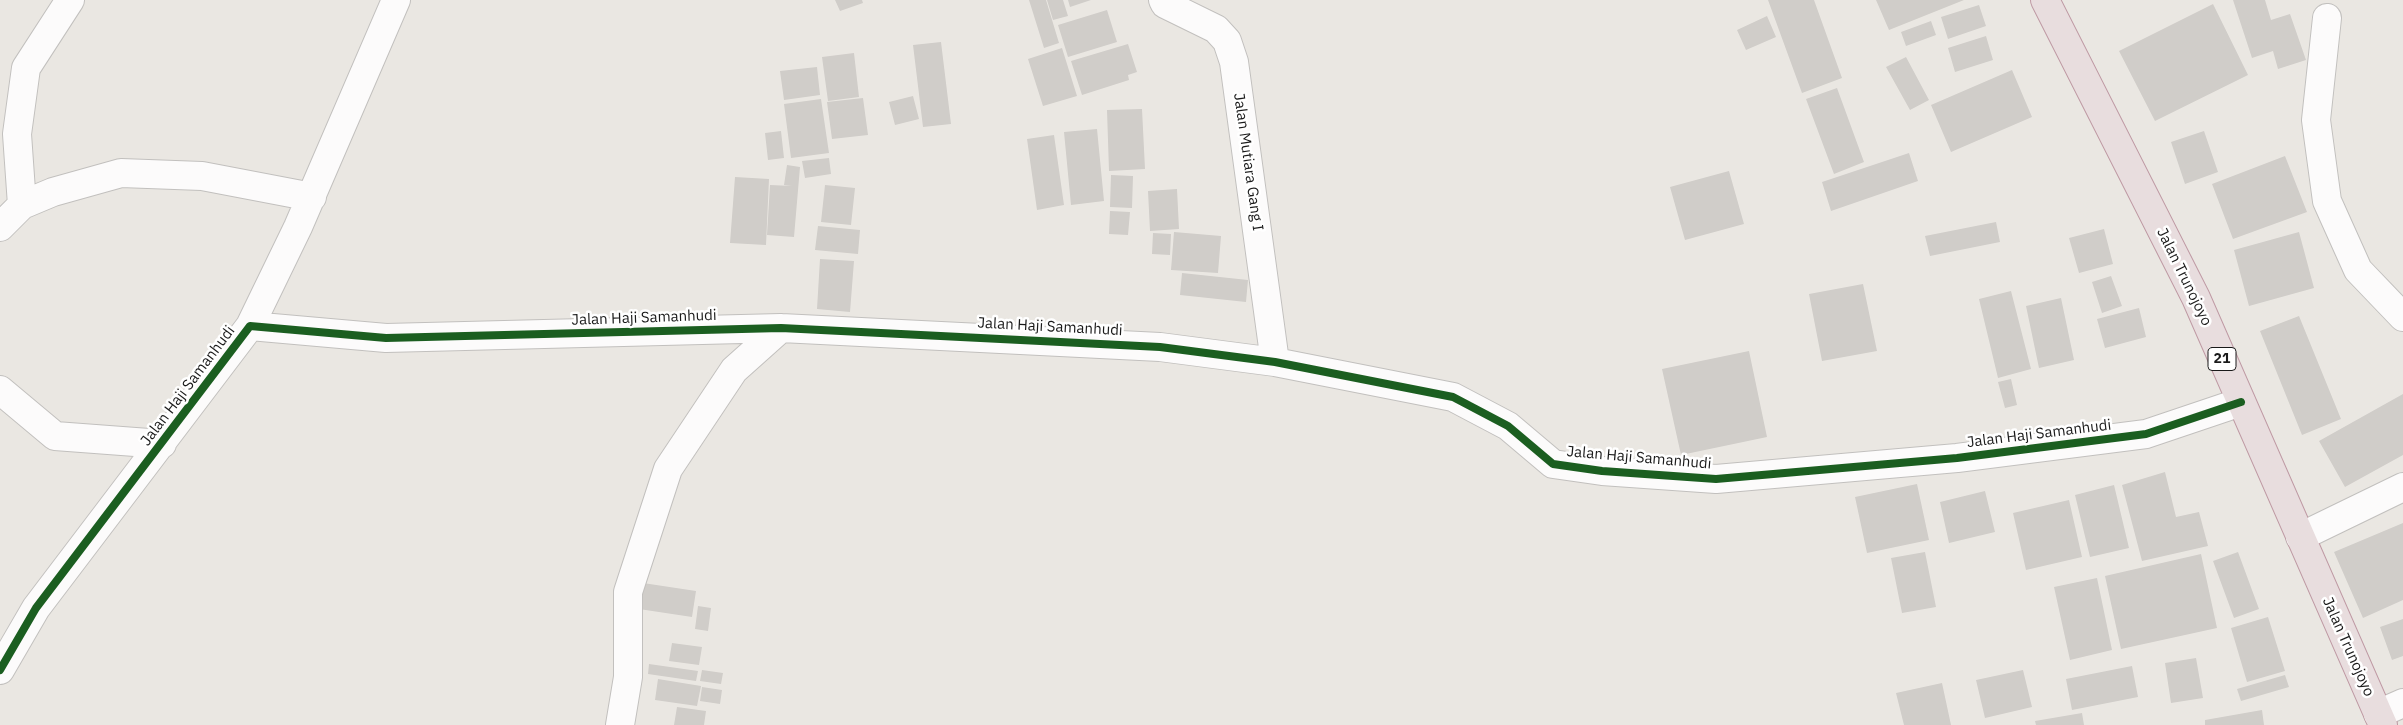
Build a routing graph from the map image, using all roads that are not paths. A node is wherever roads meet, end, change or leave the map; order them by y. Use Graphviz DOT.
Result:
graph roads {
  1 [pos="70,0"];
  2 [pos="396,0"];
  3 [pos="1163,0"];
  4 [pos="2045,0"];
  5 [pos="2327,18"];
  6 [pos="312,196"];
  7 [pos="22,205"];
  8 [pos="0,227"];
  9 [pos="2403,317"];
  10 [pos="250,326"];
  11 [pos="781,328"];
  12 [pos="1275,362"];
  13 [pos="0,390"];
  14 [pos="2241,402"];
  15 [pos="162,444"];
  16 [pos="2403,487"];
  17 [pos="2300,537"];
  18 [pos="0,670"];
  19 [pos="2403,703"];
  20 [pos="2375,720"];
  21 [pos="620,725"];
  1 -- 7 [label="street"];
  2 -- 6 [label="street"];
  3 -- 12 [label="street, Jalan Mutiara Gang I"];
  4 -- 14 [label="highway, Jalan Trunojoyo / 21"];
  5 -- 9 [label="street"];
  6 -- 7 [label="street"];
  6 -- 10 [label="street"];
  7 -- 8 [label="street"];
  10 -- 11 [label="street, Jalan Haji Samanhudi"];
  10 -- 15 [label="street, Jalan Haji Samanhudi"];
  11 -- 12 [label="street, Jalan Haji Samanhudi"];
  11 -- 21 [label="street"];
  12 -- 14 [label="street, Jalan Haji Samanhudi"];
  13 -- 15 [label="street"];
  14 -- 17 [label="highway, Jalan Trunojoyo / 21"];
  15 -- 18 [label="street, Jalan Haji Samanhudi"];
  16 -- 17 [label="street"];
  17 -- 20 [label="highway, Jalan Trunojoyo / 21"];
  19 -- 20 [label="street"];
}
